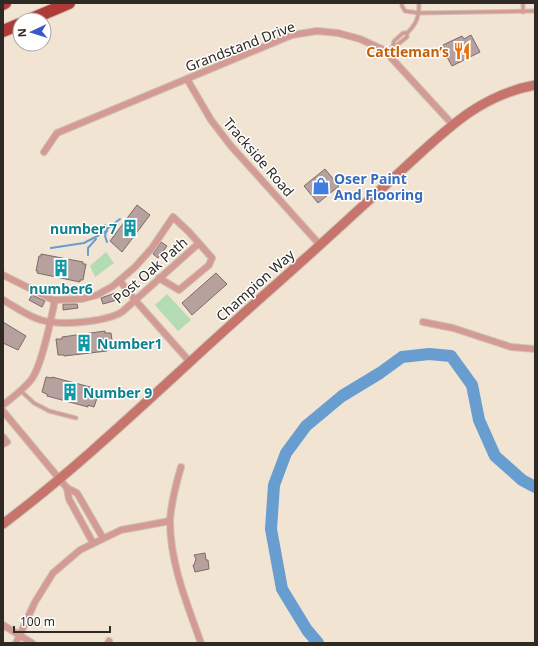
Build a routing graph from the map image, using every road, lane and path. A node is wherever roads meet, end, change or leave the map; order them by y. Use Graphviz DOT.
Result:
graph roads {
  1 [pos="69,3"];
  2 [pos="402,3"];
  3 [pos="419,3"];
  4 [pos="523,3"];
  5 [pos="535,11"];
  6 [pos="48,12"];
  7 [pos="523,12"];
  8 [pos="419,13"];
  9 [pos="387,54"];
  10 [pos="187,79"];
  11 [pos="535,85"];
  12 [pos="452,124"];
  13 [pos="44,152"];
  14 [pos="198,244"];
  15 [pos="320,245"];
  16 [pos="3,275"];
  17 [pos="159,278"];
  18 [pos="120,281"];
  19 [pos="3,300"];
  20 [pos="55,300"];
  21 [pos="135,300"];
  22 [pos="50,322"];
  23 [pos="423,322"];
  24 [pos="535,349"];
  25 [pos="190,362"];
  26 [pos="20,391"];
  27 [pos="3,405"];
  28 [pos="3,411"];
  29 [pos="76,418"];
  30 [pos="3,437"];
  31 [pos="3,444"];
  32 [pos="181,467"];
  33 [pos="60,479"];
  34 [pos="67,488"];
  35 [pos="170,521"];
  36 [pos="3,524"];
  37 [pos="103,538"];
  38 [pos="93,543"];
  39 [pos="3,625"];
  40 [pos="20,636"];
  41 [pos="16,643"];
  42 [pos="32,643"];
  43 [pos="201,643"];
  1 -- 6 [label="highway"];
  2 -- 8 [label="lane"];
  3 -- 8 [label="lane"];
  4 -- 7 [label="lane"];
  5 -- 7 [label="lane"];
  7 -- 8 [label="lane"];
  8 -- 9 [label="lane"];
  9 -- 10 [label="street, Grandstand Drive"];
  9 -- 12 [label="street, Grandstand Drive"];
  10 -- 13 [label="street, Grandstand Drive"];
  10 -- 15 [label="street, Trackside Road"];
  11 -- 12 [label="main road, Champion Way"];
  12 -- 15 [label="main road, Champion Way"];
  14 -- 17 [label="street, Post Oak Path"];
  14 -- 17 [label="street"];
  14 -- 18 [label="street"];
  15 -- 25 [label="main road, Champion Way"];
  16 -- 20 [label="street"];
  17 -- 21 [label="street, Post Oak Path"];
  18 -- 20 [label="street"];
  18 -- 21 [label="street"];
  19 -- 22 [label="street, Post Oak Path"];
  20 -- 22 [label="street"];
  21 -- 22 [label="street, Post Oak Path"];
  21 -- 25 [label="street"];
  22 -- 26 [label="street"];
  23 -- 24 [label="street"];
  25 -- 33 [label="main road, Champion Way"];
  26 -- 27 [label="street"];
  26 -- 29 [label="lane"];
  28 -- 33 [label="street"];
  30 -- 31 [label="street"];
  32 -- 35 [label="street"];
  33 -- 34 [label="street"];
  33 -- 36 [label="main road, Champion Way"];
  34 -- 37 [label="street"];
  34 -- 38 [label="street"];
  35 -- 37 [label="street"];
  35 -- 43 [label="street"];
  37 -- 38 [label="street"];
  38 -- 40 [label="street"];
  39 -- 40 [label="street"];
  40 -- 41 [label="street"];
  40 -- 42 [label="street"];
}
